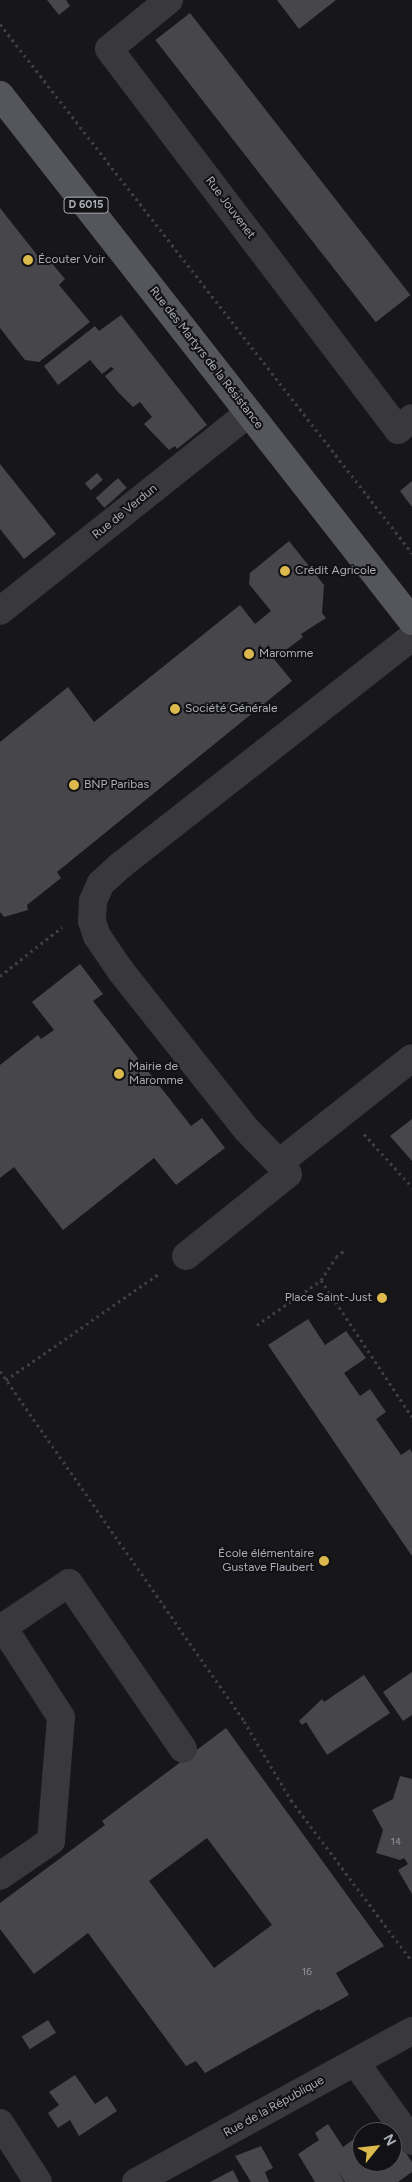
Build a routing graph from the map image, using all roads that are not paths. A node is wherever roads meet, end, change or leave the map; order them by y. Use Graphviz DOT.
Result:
graph roads {
  1 [pos="169,0"];
  2 [pos="0,95"];
  3 [pos="249,413"];
  4 [pos="405,424"];
  5 [pos="0,611"];
  6 [pos="412,621"];
  7 [pos="412,637"];
  8 [pos="412,1058"];
  9 [pos="288,1174"];
  10 [pos="186,1256"];
  11 [pos="183,1749"];
  12 [pos="0,1876"];
  13 [pos="412,2031"];
  14 [pos="355,2062"];
  15 [pos="0,2123"];
  16 [pos="412,2141"];
  17 [pos="38,2182"];
  18 [pos="136,2182"];
  1 -- 4 [label="street, Rue Jouvenet"];
  2 -- 3 [label="main road, Rue des Martyrs de la Résistance / D 6015"];
  3 -- 5 [label="street, Rue de Verdun"];
  3 -- 6 [label="main road, Rue des Martyrs de la Résistance / D 6015"];
  7 -- 8 [label="street"];
  9 -- 10 [label="street"];
  11 -- 12 [label="street"];
  13 -- 14 [label="street, Rue de la République"];
  14 -- 16 [label="street"];
  14 -- 18 [label="street, Rue de la République"];
  15 -- 17 [label="street"];
}
